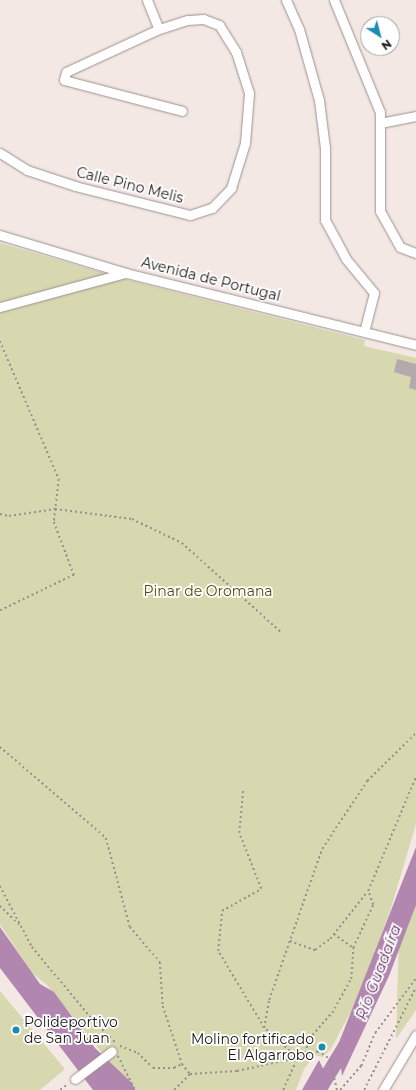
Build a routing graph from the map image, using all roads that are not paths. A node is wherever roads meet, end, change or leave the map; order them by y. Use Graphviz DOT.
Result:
graph roads {
  1 [pos="146,0"];
  2 [pos="286,0"];
  3 [pos="334,0"];
  4 [pos="159,29"];
  5 [pos="182,111"];
  6 [pos="416,116"];
  7 [pos="380,124"];
  8 [pos="0,153"];
  9 [pos="0,235"];
  10 [pos="416,253"];
  11 [pos="126,272"];
  12 [pos="0,307"];
  13 [pos="364,332"];
  14 [pos="416,345"];
  15 [pos="416,1035"];
  16 [pos="114,1050"];
  17 [pos="75,1079"];
  18 [pos="383,1090"];
  1 -- 4 [label="street"];
  2 -- 13 [label="street"];
  3 -- 7 [label="street"];
  4 -- 5 [label="street, Calle Pino Melis"];
  4 -- 8 [label="street, Calle Pino Melis"];
  6 -- 7 [label="street"];
  7 -- 10 [label="street"];
  9 -- 11 [label="street, Avenida de Portugal"];
  11 -- 12 [label="street"];
  11 -- 13 [label="street, Avenida de Portugal"];
  13 -- 14 [label="street, Avenida de Portugal"];
  15 -- 18 [label="street"];
  16 -- 17 [label="street"];
}
